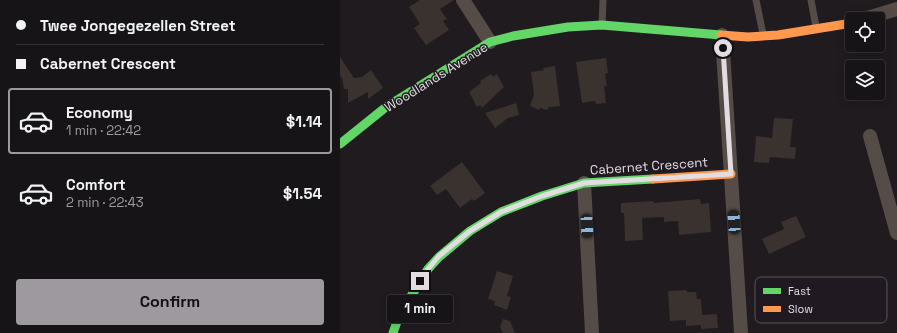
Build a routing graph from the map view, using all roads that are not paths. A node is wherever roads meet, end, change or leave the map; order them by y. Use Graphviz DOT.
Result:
graph roads {
  1 [pos="463,0"];
  2 [pos="603,0"];
  3 [pos="756,0"];
  4 [pos="811,0"];
  5 [pos="897,9"];
  6 [pos="885,13"];
  7 [pos="845,24"];
  8 [pos="602,25"];
  9 [pos="817,29"];
  10 [pos="722,35"];
  11 [pos="764,36"];
  12 [pos="490,42"];
  13 [pos="870,136"];
  14 [pos="340,144"];
  15 [pos="731,174"];
  16 [pos="584,183"];
  17 [pos="897,233"];
  18 [pos="393,333"];
  19 [pos="592,333"];
  20 [pos="741,333"];
  1 -- 12 [label="street"];
  2 -- 8 [label="lane"];
  3 -- 11 [label="lane"];
  4 -- 9 [label="lane"];
  5 -- 6 [label="street"];
  7 -- 9 [label="street, Woodlands Avenue"];
  8 -- 10 [label="street, Woodlands Avenue"];
  8 -- 12 [label="street, Woodlands Avenue"];
  9 -- 11 [label="street, Woodlands Avenue"];
  10 -- 11 [label="street, Woodlands Avenue"];
  10 -- 15 [label="street"];
  12 -- 14 [label="street, Woodlands Avenue"];
  13 -- 17 [label="street"];
  15 -- 16 [label="street, Cabernet Crescent"];
  15 -- 20 [label="street"];
  16 -- 18 [label="street, Cabernet Crescent"];
  16 -- 19 [label="street"];
}
